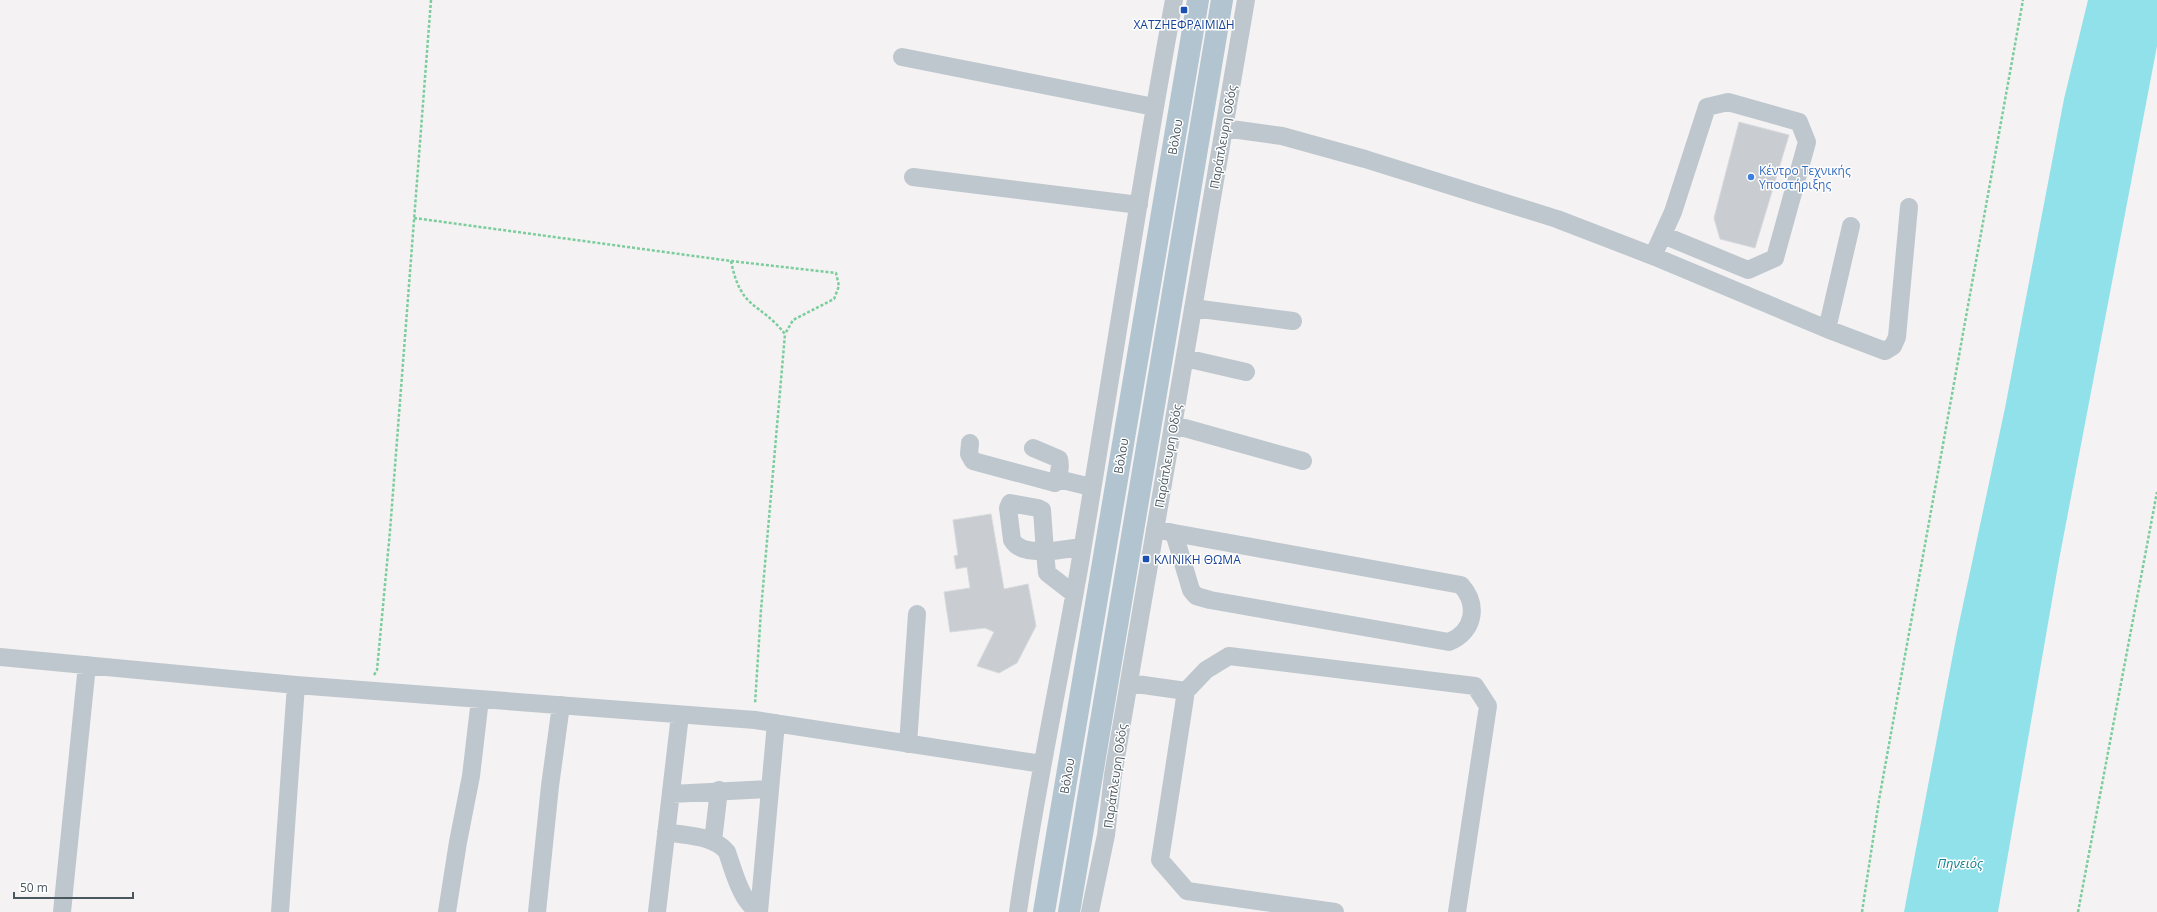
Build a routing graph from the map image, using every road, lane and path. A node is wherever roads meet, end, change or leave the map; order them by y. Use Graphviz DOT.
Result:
graph roads {
  1 [pos="431,0"];
  2 [pos="1174,0"];
  3 [pos="1198,0"];
  4 [pos="1222,0"];
  5 [pos="1246,0"];
  6 [pos="2023,0"];
  7 [pos="902,57"];
  8 [pos="1154,107"];
  9 [pos="1224,128"];
  10 [pos="913,177"];
  11 [pos="1139,205"];
  12 [pos="1909,207"];
  13 [pos="414,218"];
  14 [pos="1851,226"];
  15 [pos="1663,235"];
  16 [pos="1653,256"];
  17 [pos="731,261"];
  18 [pos="1193,308"];
  19 [pos="1293,321"];
  20 [pos="1827,329"];
  21 [pos="785,334"];
  22 [pos="1185,358"];
  23 [pos="1246,372"];
  24 [pos="1174,425"];
  25 [pos="970,443"];
  26 [pos="1032,448"];
  27 [pos="1303,461"];
  28 [pos="1058,479"];
  29 [pos="1091,486"];
  30 [pos="2157,492"];
  31 [pos="1155,529"];
  32 [pos="1175,539"];
  33 [pos="1082,547"];
  34 [pos="1149,568"];
  35 [pos="1074,594"];
  36 [pos="917,614"];
  37 [pos="0,657"];
  38 [pos="87,666"];
  39 [pos="1129,683"];
  40 [pos="296,685"];
  41 [pos="368,691"];
  42 [pos="1186,691"];
  43 [pos="480,699"];
  44 [pos="561,705"];
  45 [pos="680,715"];
  46 [pos="754,720"];
  47 [pos="776,724"];
  48 [pos="908,744"];
  49 [pos="1042,764"];
  50 [pos="770,789"];
  51 [pos="719,790"];
  52 [pos="671,794"];
  53 [pos="666,832"];
  54 [pos="713,841"];
  55 [pos="759,911"];
  56 [pos="62,912"];
  57 [pos="280,912"];
  58 [pos="447,912"];
  59 [pos="537,912"];
  60 [pos="657,912"];
  61 [pos="1018,912"];
  62 [pos="1044,912"];
  63 [pos="1068,912"];
  64 [pos="1090,912"];
  65 [pos="1335,912"];
  66 [pos="1457,912"];
  67 [pos="1862,912"];
  68 [pos="2078,912"];
  1 -- 13 [label="path"];
  2 -- 8 [label="street"];
  3 -- 62 [label="main road, Βόλου"];
  4 -- 63 [label="main road, Βόλου"];
  5 -- 9 [label="street, Παράπλευρη Οδός"];
  6 -- 67 [label="path"];
  7 -- 8 [label="street"];
  8 -- 11 [label="street"];
  9 -- 16 [label="street"];
  9 -- 18 [label="street, Παράπλευρη Οδός"];
  10 -- 11 [label="street"];
  11 -- 29 [label="street"];
  12 -- 20 [label="street"];
  13 -- 17 [label="path"];
  13 -- 41 [label="path"];
  14 -- 20 [label="street"];
  15 -- 15 [label="street"];
  15 -- 16 [label="street"];
  16 -- 20 [label="street"];
  17 -- 21 [label="path"];
  17 -- 21 [label="path"];
  18 -- 19 [label="street"];
  18 -- 22 [label="street, Παράπλευρη Οδός"];
  21 -- 46 [label="path"];
  22 -- 23 [label="street"];
  22 -- 24 [label="street, Παράπλευρη Οδός"];
  24 -- 27 [label="street"];
  24 -- 31 [label="street, Παράπλευρη Οδός"];
  25 -- 28 [label="street"];
  26 -- 28 [label="street"];
  28 -- 29 [label="street"];
  29 -- 33 [label="street"];
  30 -- 68 [label="path"];
  31 -- 32 [label="street"];
  31 -- 34 [label="street, Παράπλευρη Οδός"];
  32 -- 32 [label="street"];
  32 -- 34 [label="street"];
  33 -- 35 [label="street"];
  33 -- 35 [label="street"];
  34 -- 39 [label="street, Παράπλευρη Οδός"];
  35 -- 49 [label="street"];
  36 -- 48 [label="street"];
  37 -- 38 [label="street"];
  38 -- 40 [label="street"];
  38 -- 56 [label="street"];
  39 -- 42 [label="street"];
  39 -- 64 [label="street, Παράπλευρη Οδός"];
  40 -- 41 [label="street"];
  40 -- 57 [label="street"];
  41 -- 43 [label="street"];
  42 -- 65 [label="street"];
  42 -- 66 [label="street"];
  43 -- 44 [label="street"];
  43 -- 58 [label="street"];
  44 -- 45 [label="street"];
  44 -- 59 [label="street"];
  45 -- 46 [label="street"];
  45 -- 52 [label="street"];
  46 -- 47 [label="street"];
  47 -- 48 [label="street"];
  47 -- 50 [label="street"];
  48 -- 49 [label="street"];
  49 -- 61 [label="street"];
  50 -- 51 [label="street"];
  50 -- 55 [label="street"];
  51 -- 52 [label="street"];
  51 -- 54 [label="street"];
  52 -- 53 [label="street"];
  53 -- 54 [label="street"];
  53 -- 60 [label="street"];
  54 -- 55 [label="street"];
}
